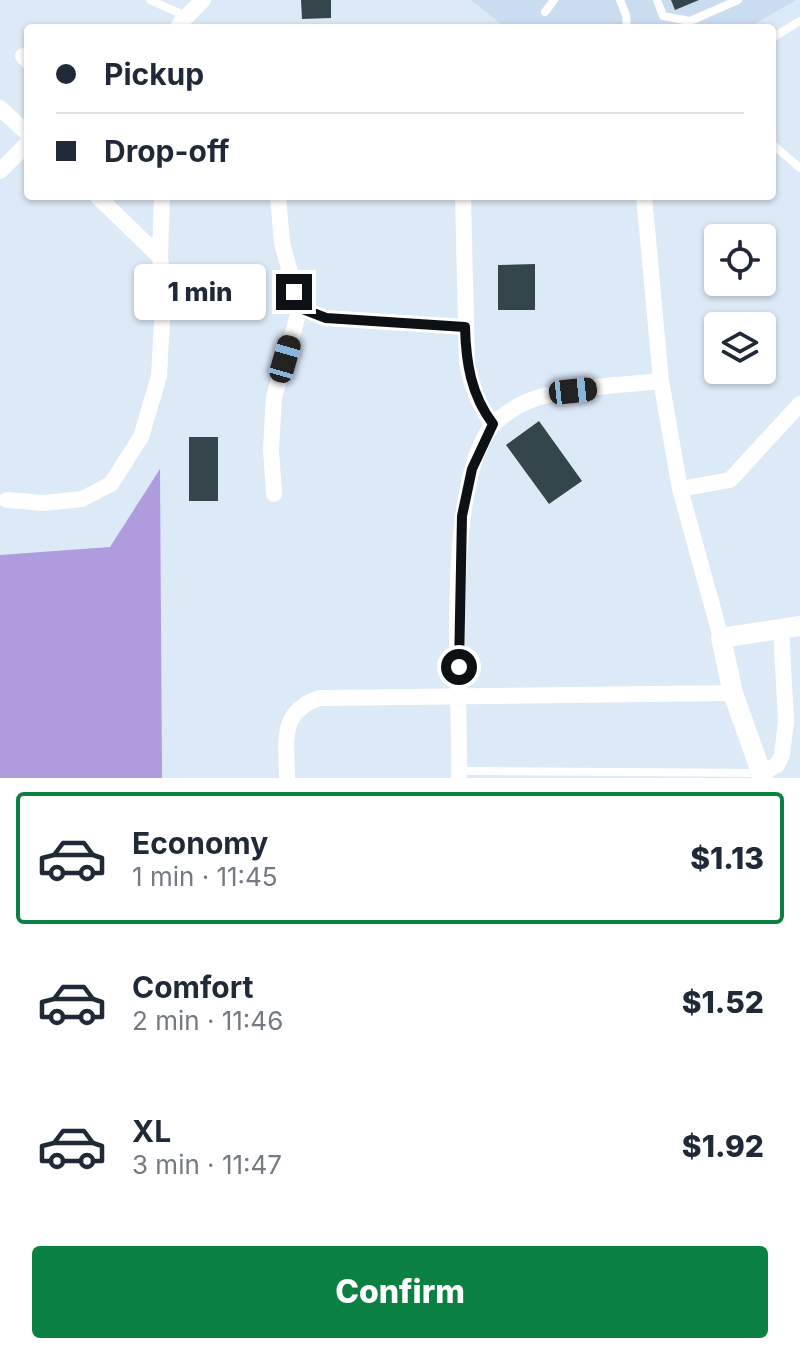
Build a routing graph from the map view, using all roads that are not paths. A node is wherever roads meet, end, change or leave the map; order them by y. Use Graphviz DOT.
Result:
graph roads {
  1 [pos="150,0"];
  2 [pos="203,0"];
  3 [pos="554,0"];
  4 [pos="620,0"];
  5 [pos="657,0"];
  6 [pos="738,0"];
  7 [pos="545,12"];
  8 [pos="800,21"];
  9 [pos="183,22"];
  10 [pos="627,24"];
  11 [pos="776,36"];
  12 [pos="0,108"];
  13 [pos="24,130"];
  14 [pos="24,147"];
  15 [pos="776,147"];
  16 [pos="800,168"];
  17 [pos="0,171"];
  18 [pos="101,200"];
  19 [pos="162,200"];
  20 [pos="278,200"];
  21 [pos="463,200"];
  22 [pos="644,200"];
  23 [pos="160,257"];
  24 [pos="300,308"];
  25 [pos="465,327"];
  26 [pos="661,381"];
  27 [pos="800,404"];
  28 [pos="493,424"];
  29 [pos="680,489"];
  30 [pos="274,494"];
  31 [pos="7,500"];
  32 [pos="790,627"];
  33 [pos="721,638"];
  34 [pos="733,693"];
  35 [pos="459,696"];
  36 [pos="459,774"];
  37 [pos="762,775"];
  38 [pos="287,778"];
  1 -- 9 [label="lane"];
  2 -- 9 [label="street"];
  3 -- 7 [label="lane"];
  4 -- 10 [label="lane"];
  5 -- 6 [label="lane"];
  8 -- 11 [label="lane"];
  12 -- 13 [label="street"];
  14 -- 17 [label="street"];
  15 -- 16 [label="lane"];
  18 -- 23 [label="street"];
  19 -- 23 [label="street"];
  20 -- 24 [label="street"];
  21 -- 25 [label="street"];
  22 -- 26 [label="street"];
  23 -- 31 [label="street"];
  24 -- 25 [label="street"];
  24 -- 30 [label="street"];
  25 -- 28 [label="street"];
  26 -- 28 [label="street"];
  26 -- 29 [label="street"];
  27 -- 29 [label="street"];
  28 -- 35 [label="street"];
  29 -- 33 [label="street"];
  32 -- 33 [label="street"];
  32 -- 37 [label="street"];
  33 -- 34 [label="street"];
  34 -- 35 [label="street"];
  34 -- 37 [label="street"];
  35 -- 36 [label="street"];
  35 -- 38 [label="street"];
  36 -- 37 [label="lane"];
}
